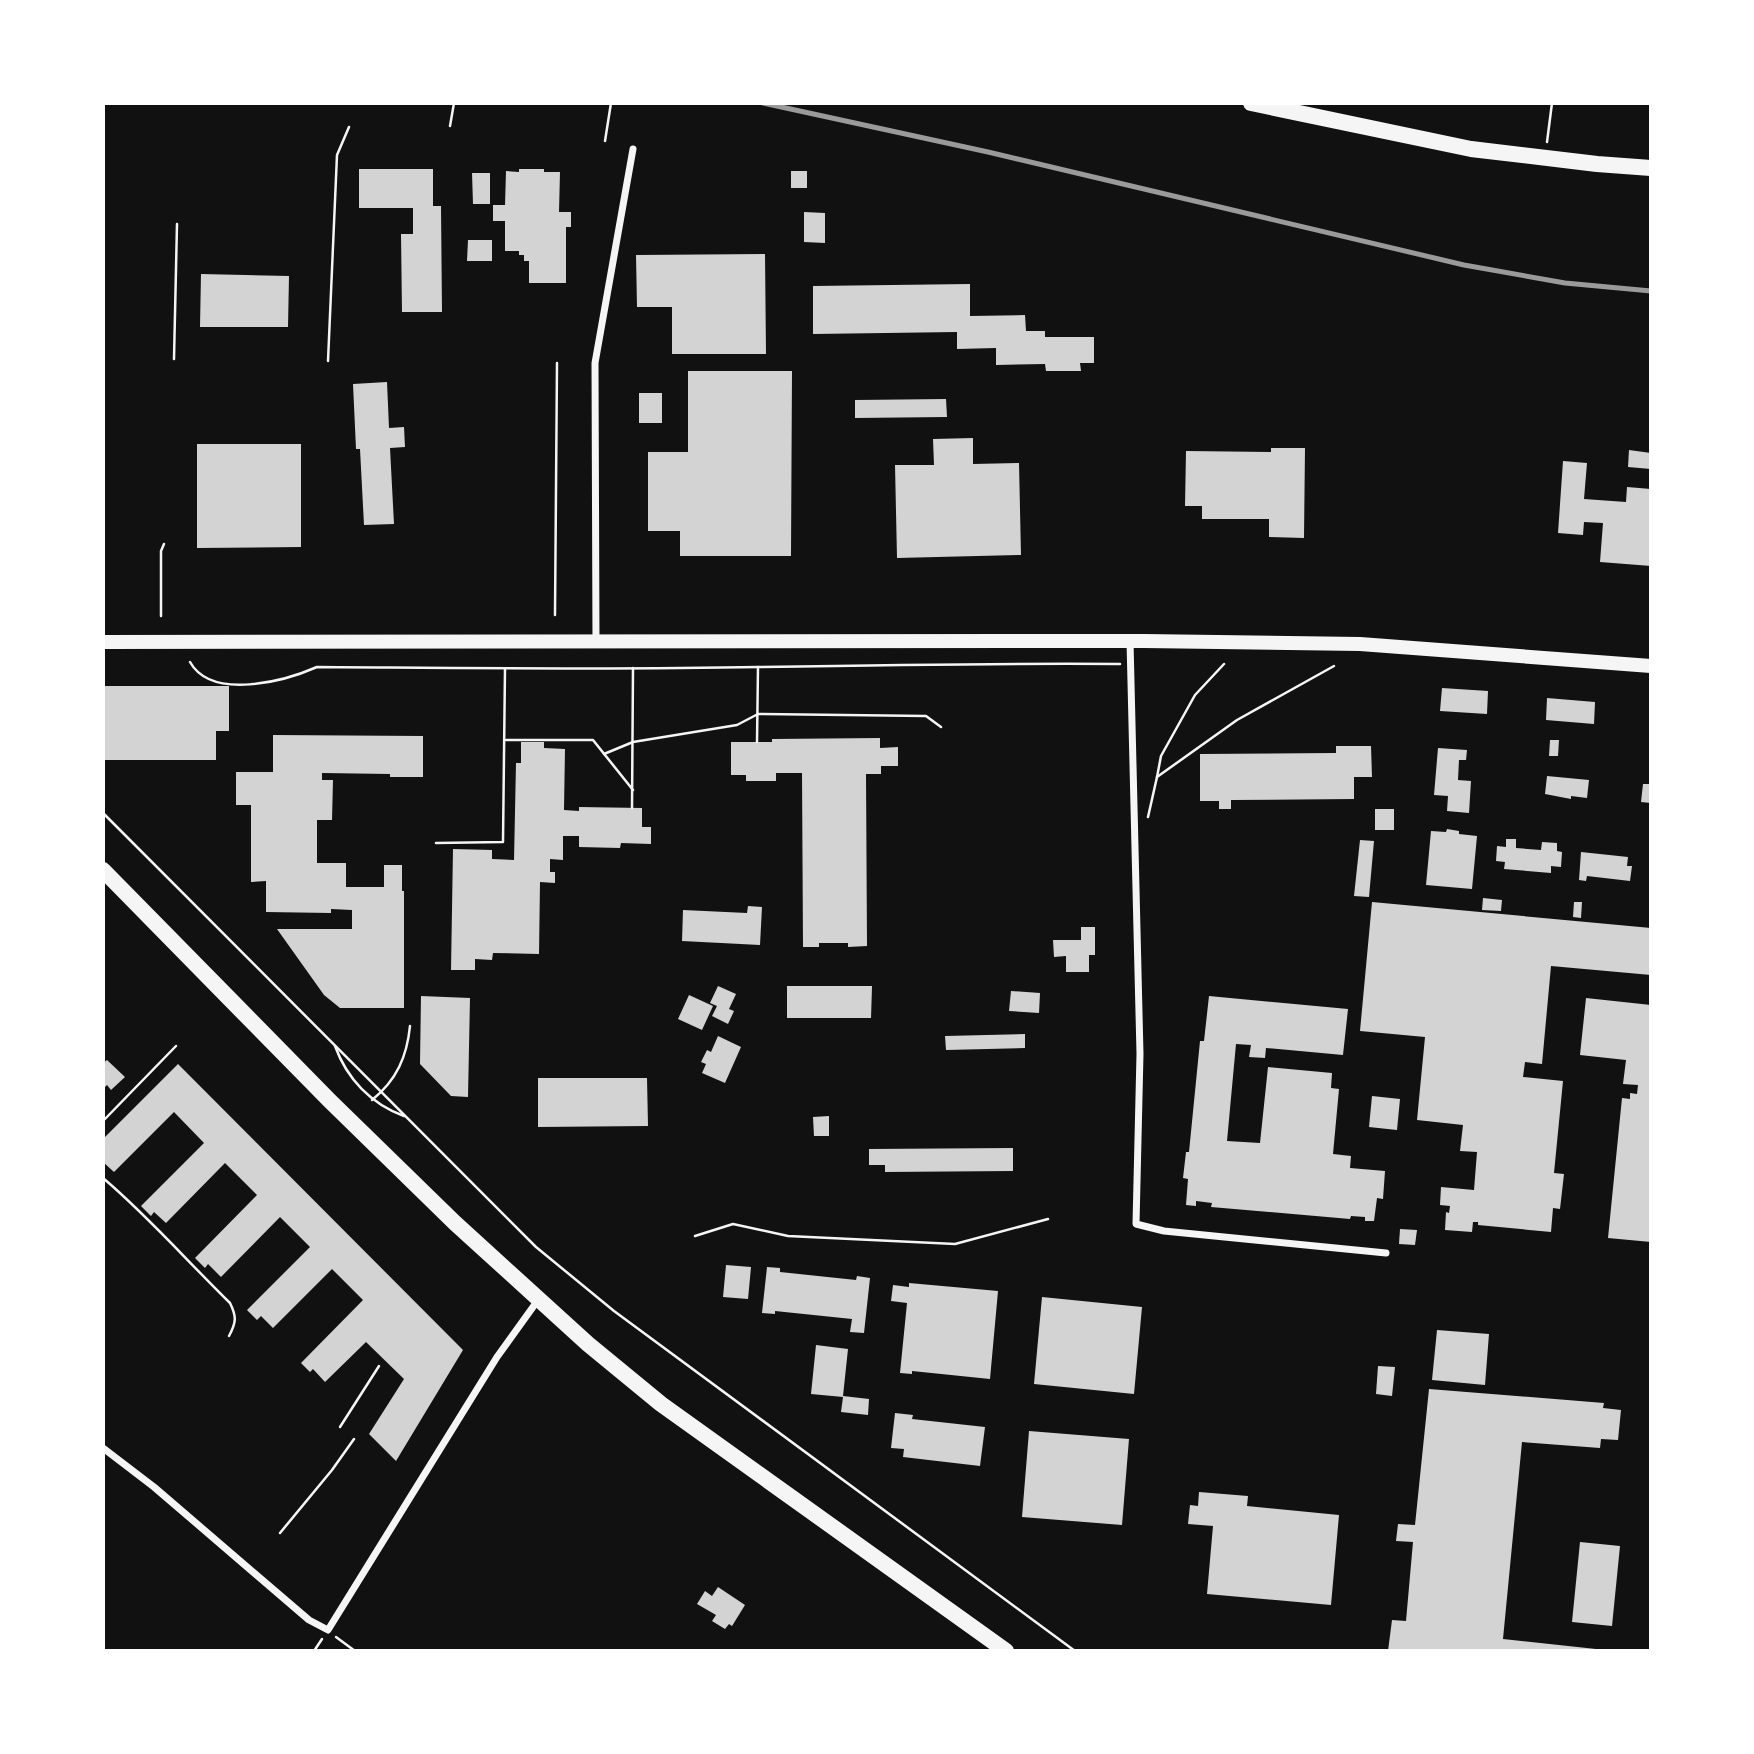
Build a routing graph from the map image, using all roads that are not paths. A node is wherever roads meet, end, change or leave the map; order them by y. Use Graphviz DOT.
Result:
graph roads {
  1 [pos="1251,103"];
  2 [pos="633,149"];
  3 [pos="1651,168"];
  4 [pos="596,641"];
  5 [pos="1130,641"];
  6 [pos="103,642"];
  7 [pos="1651,666"];
  8 [pos="103,870"];
  9 [pos="1386,1253"];
  10 [pos="537,1300"];
  11 [pos="103,1448"];
  12 [pos="1006,1651"];
  1 -- 3 [label="main road"];
  2 -- 4 [label="street"];
  4 -- 5 [label="main road"];
  4 -- 6 [label="main road"];
  5 -- 7 [label="main road"];
  5 -- 9 [label="street"];
  8 -- 10 [label="main road"];
  10 -- 11 [label="street"];
  10 -- 12 [label="main road"];
}
